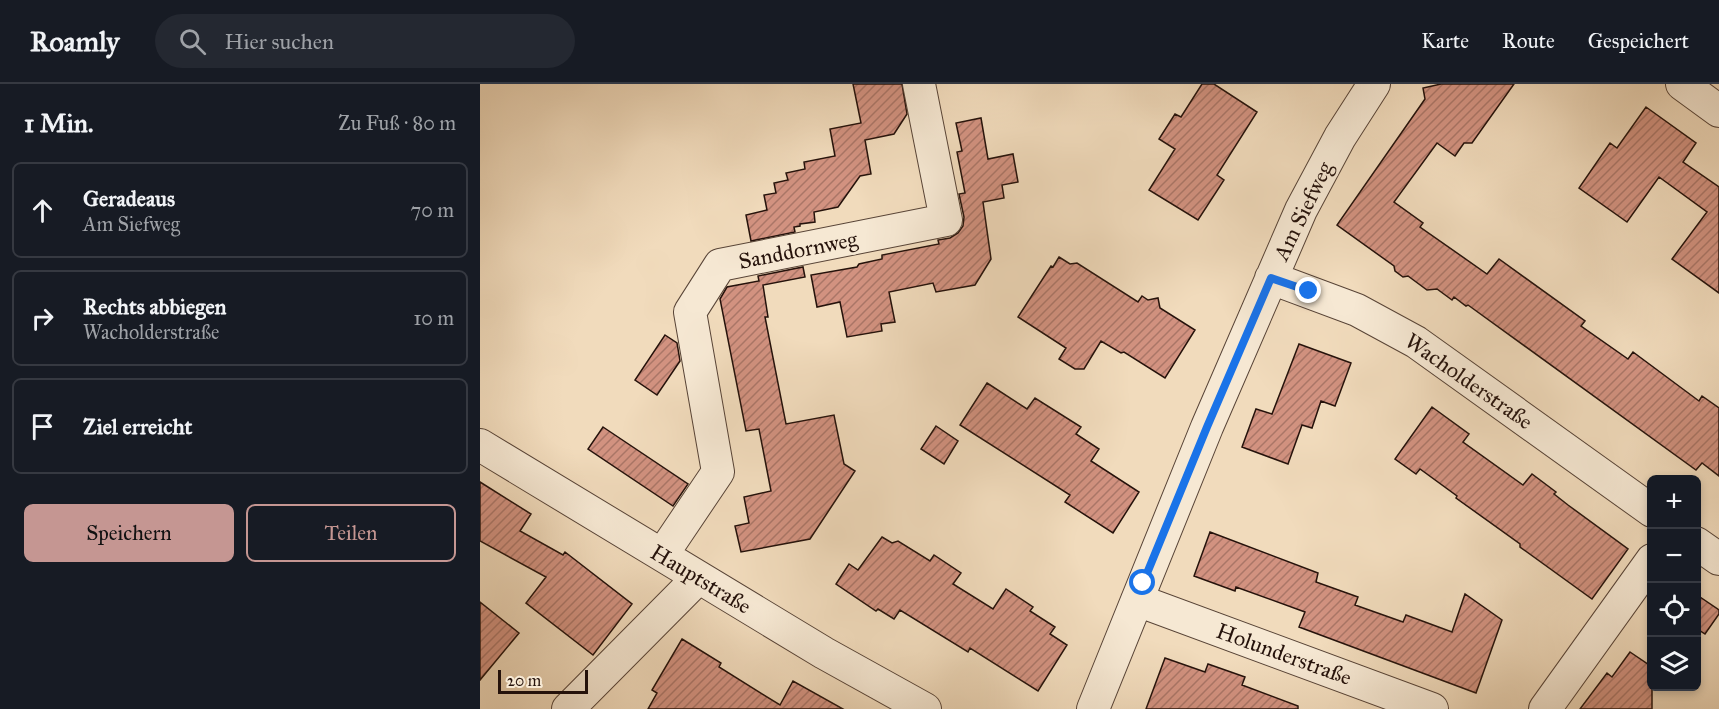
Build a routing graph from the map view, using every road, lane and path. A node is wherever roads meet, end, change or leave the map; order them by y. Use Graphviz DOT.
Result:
graph roads {
  1 [pos="919,84"];
  2 [pos="1374,84"];
  3 [pos="1682,84"];
  4 [pos="1719,111"];
  5 [pos="1271,278"];
  6 [pos="480,445"];
  7 [pos="1647,507"];
  8 [pos="1701,546"];
  9 [pos="662,555"];
  10 [pos="1719,559"];
  11 [pos="1647,567"];
  12 [pos="698,578"];
  13 [pos="1137,600"];
  14 [pos="568,709"];
  15 [pos="925,709"];
  16 [pos="1093,709"];
  17 [pos="1432,709"];
  18 [pos="1545,709"];
  1 -- 9 [label="street, Sanddornweg"];
  2 -- 5 [label="street, Am Siefweg"];
  3 -- 4 [label="street"];
  5 -- 7 [label="street, Wacholderstraße"];
  5 -- 13 [label="street, Am Siefweg"];
  6 -- 9 [label="street, Hauptstraße"];
  8 -- 10 [label="street"];
  9 -- 12 [label="street, Hauptstraße"];
  11 -- 18 [label="street"];
  12 -- 14 [label="street"];
  12 -- 15 [label="street, Hauptstraße"];
  13 -- 16 [label="street, Am Siefweg"];
  13 -- 17 [label="street, Holunderstraße"];
}
